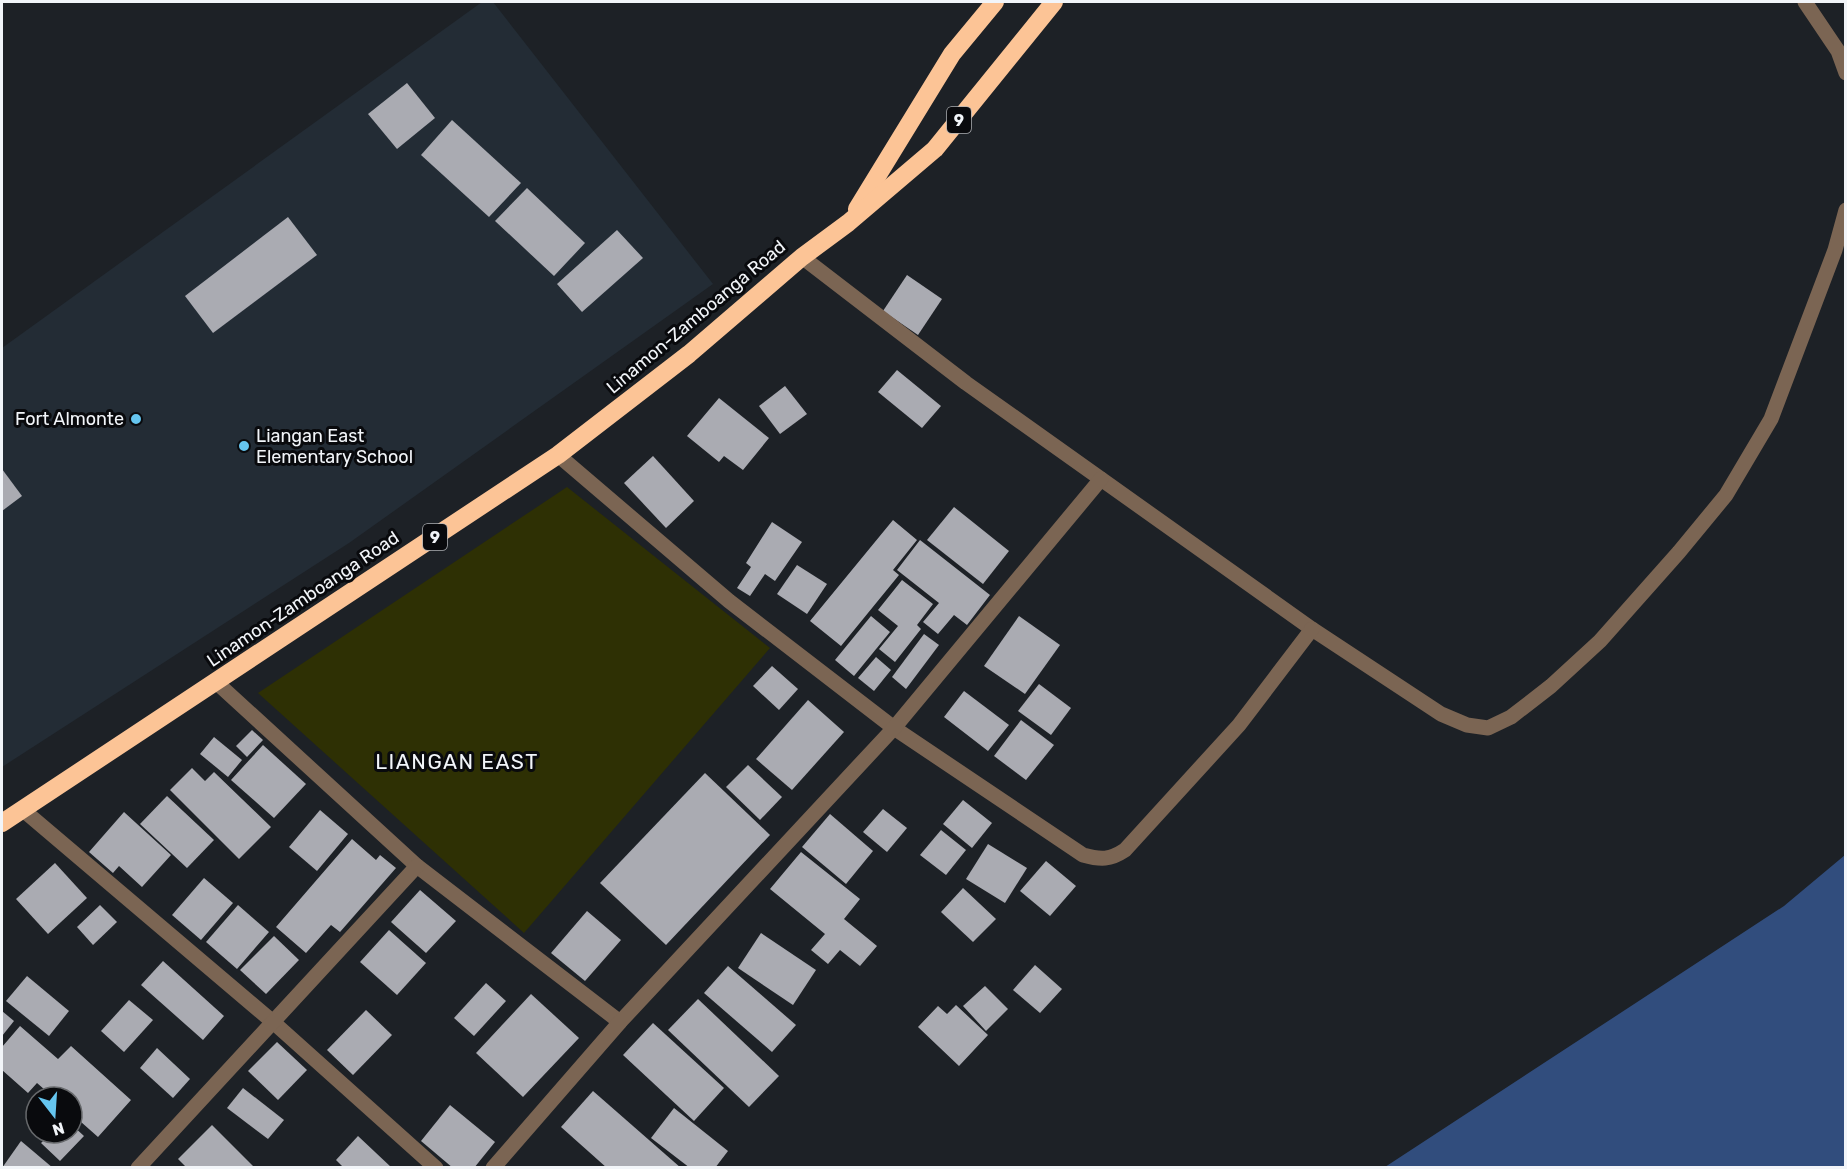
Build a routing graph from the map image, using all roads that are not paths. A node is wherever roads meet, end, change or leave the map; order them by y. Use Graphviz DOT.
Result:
graph roads {
  1 [pos="995,2"];
  2 [pos="1054,2"];
  3 [pos="1805,2"];
  4 [pos="1845,73"];
  5 [pos="1845,210"];
  6 [pos="848,223"];
  7 [pos="802,257"];
  8 [pos="558,455"];
  9 [pos="1101,479"];
  10 [pos="1312,629"];
  11 [pos="216,682"];
  12 [pos="894,728"];
  13 [pos="22,809"];
  14 [pos="2,823"];
  15 [pos="417,866"];
  16 [pos="273,1022"];
  17 [pos="620,1022"];
  18 [pos="138,1167"];
  19 [pos="436,1167"];
  20 [pos="493,1167"];
  1 -- 6 [label="highway, Linamon-Zamboanga Road / 9"];
  2 -- 6 [label="highway, Linamon-Zamboanga Road / 9"];
  3 -- 4 [label="street"];
  5 -- 10 [label="street"];
  6 -- 7 [label="highway, Linamon-Zamboanga Road / 9"];
  7 -- 8 [label="highway, Linamon-Zamboanga Road / 9"];
  7 -- 9 [label="street"];
  8 -- 11 [label="highway, Linamon-Zamboanga Road / 9"];
  8 -- 12 [label="street"];
  9 -- 10 [label="street"];
  9 -- 12 [label="street"];
  10 -- 12 [label="street"];
  11 -- 13 [label="highway, Linamon-Zamboanga Road / 9"];
  11 -- 15 [label="street"];
  12 -- 17 [label="street"];
  13 -- 14 [label="highway, Linamon-Zamboanga Road / 9"];
  13 -- 16 [label="street"];
  15 -- 16 [label="street"];
  15 -- 17 [label="street"];
  16 -- 18 [label="street"];
  16 -- 19 [label="street"];
  17 -- 20 [label="street"];
}
